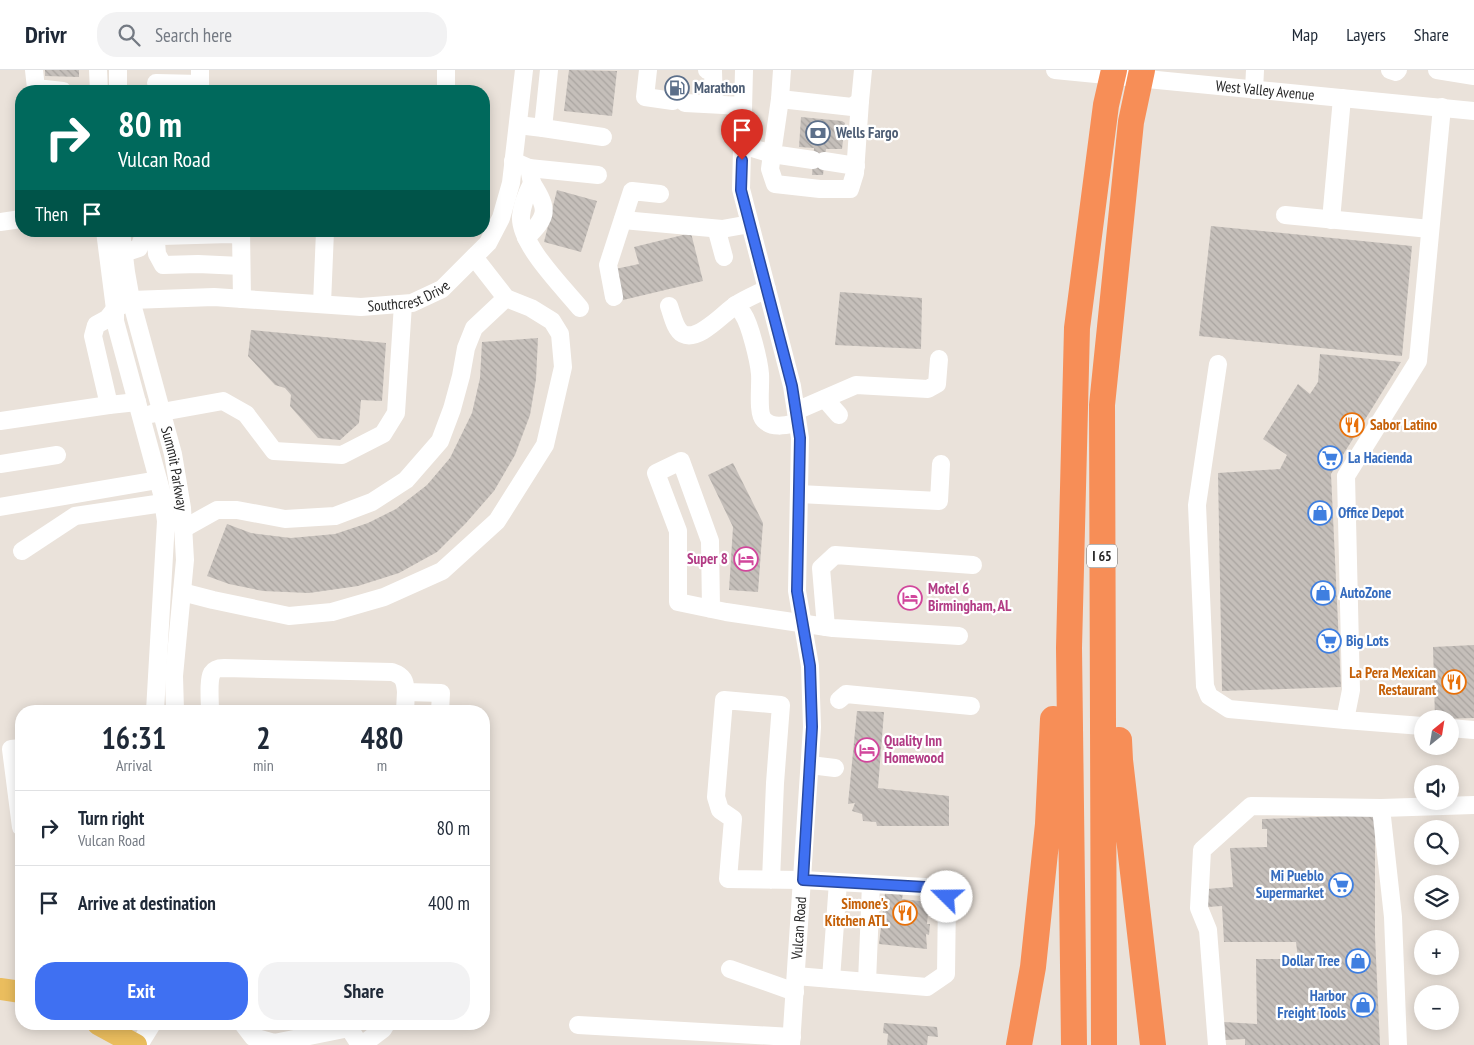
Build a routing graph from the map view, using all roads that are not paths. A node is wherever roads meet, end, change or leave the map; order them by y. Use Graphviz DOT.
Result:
graph roads {
  1 [pos="34,70"];
  2 [pos="98,70"];
  3 [pos="118,70"];
  4 [pos="200,70"];
  5 [pos="446,70"];
  6 [pos="524,70"];
  7 [pos="549,70"];
  8 [pos="648,70"];
  9 [pos="707,70"];
  10 [pos="744,70"];
  11 [pos="782,70"];
  12 [pos="863,70"];
  13 [pos="1055,70"];
  14 [pos="1114,70"];
  15 [pos="1142,70"];
  16 [pos="1255,70"];
  17 [pos="1390,70"];
  18 [pos="1398,70"];
  19 [pos="1437,70"];
  20 [pos="1474,76"];
  21 [pos="156,83"];
  22 [pos="36,85"];
  23 [pos="99,85"];
  24 [pos="118,85"];
  25 [pos="446,85"];
  26 [pos="1254,90"];
  27 [pos="1342,98"];
  28 [pos="780,99"];
  29 [pos="860,101"];
  30 [pos="714,104"];
  31 [pos="743,106"];
  32 [pos="1442,107"];
  33 [pos="1474,111"];
  34 [pos="518,125"];
  35 [pos="543,128"];
  36 [pos="603,137"];
  37 [pos="742,145"];
  38 [pos="772,154"];
  39 [pos="856,166"];
  40 [pos="525,171"];
  41 [pos="598,175"];
  42 [pos="660,194"];
  43 [pos="1284,215"];
  44 [pos="15,220"];
  45 [pos="623,220"];
  46 [pos="1331,220"];
  47 [pos="0,222"];
  48 [pos="750,224"];
  49 [pos="722,229"];
  50 [pos="1430,229"];
  51 [pos="108,237"];
  52 [pos="120,237"];
  53 [pos="143,237"];
  54 [pos="160,237"];
  55 [pos="241,237"];
  56 [pos="325,237"];
  57 [pos="116,254"];
  58 [pos="474,257"];
  59 [pos="724,257"];
  60 [pos="241,266"];
  61 [pos="767,289"];
  62 [pos="614,297"];
  63 [pos="506,298"];
  64 [pos="242,299"];
  65 [pos="131,300"];
  66 [pos="322,304"];
  67 [pos="403,304"];
  68 [pos="669,306"];
  69 [pos="735,306"];
  70 [pos="580,308"];
  71 [pos="115,309"];
  72 [pos="939,359"];
  73 [pos="1218,364"];
  74 [pos="825,399"];
  75 [pos="109,405"];
  76 [pos="1102,405"];
  77 [pos="139,409"];
  78 [pos="161,411"];
  79 [pos="839,415"];
  80 [pos="796,417"];
  81 [pos="0,421"];
  82 [pos="57,455"];
  83 [pos="0,464"];
  84 [pos="941,464"];
  85 [pos="158,480"];
  86 [pos="799,494"];
  87 [pos="163,503"];
  88 [pos="0,507"];
  89 [pos="183,529"];
  90 [pos="22,551"];
  91 [pos="973,565"];
  92 [pos="182,592"];
  93 [pos="712,609"];
  94 [pos="803,623"];
  95 [pos="826,627"];
  96 [pos="959,636"];
  97 [pos="1069,648"];
  98 [pos="406,692"];
  99 [pos="839,700"];
  100 [pos="154,705"];
  101 [pos="175,705"];
  102 [pos="210,705"];
  103 [pos="405,705"];
  104 [pos="440,705"];
  105 [pos="971,706"];
  106 [pos="1345,720"];
  107 [pos="1414,725"];
  108 [pos="1459,729"];
  109 [pos="1474,730"];
  110 [pos="15,749"];
  111 [pos="810,765"];
  112 [pos="835,768"];
  113 [pos="15,778"];
  114 [pos="1474,805"];
  115 [pos="1381,808"];
  116 [pos="771,880"];
  117 [pos="803,880"];
  118 [pos="838,882"];
  119 [pos="871,884"];
  120 [pos="730,970"];
  121 [pos="831,979"];
  122 [pos="867,982"];
  123 [pos="795,984"];
  124 [pos="0,989"];
  125 [pos="15,991"];
  126 [pos="578,1025"];
  127 [pos="109,1030"];
  128 [pos="148,1030"];
  129 [pos="248,1030"];
  130 [pos="339,1030"];
  131 [pos="350,1030"];
  132 [pos="382,1030"];
  133 [pos="749,1040"];
  134 [pos="792,1041"];
  135 [pos="138,1045"];
  136 [pos="361,1045"];
  137 [pos="1019,1045"];
  138 [pos="1074,1045"];
  139 [pos="1104,1045"];
  140 [pos="1153,1045"];
  141 [pos="1217,1045"];
  142 [pos="1398,1045"];
  1 -- 22 [label="street"];
  2 -- 23 [label="street"];
  3 -- 24 [label="street"];
  4 -- 21 [label="street"];
  5 -- 25 [label="street"];
  6 -- 34 [label="street, Southcrest Drive"];
  7 -- 35 [label="street"];
  8 -- 30 [label="street"];
  9 -- 30 [label="street"];
  10 -- 31 [label="street, Vulcan Road"];
  11 -- 28 [label="street"];
  12 -- 29 [label="street"];
  13 -- 26 [label="street, West Valley Avenue"];
  14 -- 97 [label="highway, I 65"];
  15 -- 76 [label="highway, I 65"];
  16 -- 26 [label="street"];
  17 -- 18 [label="street"];
  19 -- 20 [label="street"];
  26 -- 27 [label="street, West Valley Avenue"];
  27 -- 32 [label="street, West Valley Avenue"];
  27 -- 46 [label="street"];
  28 -- 29 [label="street"];
  28 -- 38 [label="street"];
  29 -- 39 [label="street"];
  30 -- 31 [label="street"];
  31 -- 37 [label="street, Vulcan Road"];
  32 -- 33 [label="street, West Valley Avenue"];
  32 -- 50 [label="street"];
  34 -- 35 [label="street"];
  34 -- 40 [label="street, Southcrest Drive"];
  35 -- 36 [label="street"];
  37 -- 38 [label="street"];
  37 -- 48 [label="street, Vulcan Road"];
  38 -- 39 [label="street"];
  38 -- 39 [label="street"];
  40 -- 41 [label="street"];
  40 -- 58 [label="street, Southcrest Drive"];
  40 -- 70 [label="street"];
  42 -- 45 [label="street"];
  43 -- 46 [label="street"];
  44 -- 47 [label="street"];
  45 -- 49 [label="street"];
  45 -- 62 [label="street"];
  46 -- 50 [label="street"];
  48 -- 49 [label="street"];
  48 -- 61 [label="street, Vulcan Road"];
  49 -- 59 [label="street"];
  50 -- 106 [label="street"];
  51 -- 57 [label="street, Summit Parkway"];
  52 -- 57 [label="street, Summit Parkway"];
  53 -- 57 [label="street"];
  54 -- 60 [label="street"];
  55 -- 60 [label="street"];
  56 -- 66 [label="street"];
  57 -- 65 [label="street, Summit Parkway"];
  57 -- 71 [label="street, Summit Parkway"];
  58 -- 63 [label="street"];
  58 -- 67 [label="street, Southcrest Drive"];
  60 -- 64 [label="street"];
  61 -- 69 [label="street"];
  61 -- 80 [label="street, Vulcan Road"];
  63 -- 89 [label="street"];
  63 -- 92 [label="street"];
  64 -- 65 [label="street, Southcrest Drive"];
  64 -- 66 [label="street, Southcrest Drive"];
  65 -- 71 [label="street"];
  65 -- 78 [label="street, Summit Parkway"];
  66 -- 67 [label="street, Southcrest Drive"];
  67 -- 78 [label="street"];
  68 -- 69 [label="street"];
  69 -- 80 [label="street"];
  71 -- 75 [label="street"];
  71 -- 77 [label="street, Summit Parkway"];
  72 -- 74 [label="street"];
  73 -- 106 [label="street"];
  74 -- 79 [label="street"];
  74 -- 80 [label="street"];
  75 -- 77 [label="street"];
  75 -- 81 [label="street"];
  76 -- 139 [label="highway, I 65"];
  76 -- 140 [label="highway"];
  77 -- 78 [label="street"];
  77 -- 85 [label="street, Summit Parkway"];
  78 -- 89 [label="street, Summit Parkway"];
  80 -- 86 [label="street, Vulcan Road"];
  82 -- 83 [label="street"];
  84 -- 86 [label="street"];
  85 -- 87 [label="street, Summit Parkway"];
  85 -- 88 [label="street"];
  86 -- 94 [label="street, Vulcan Road"];
  87 -- 90 [label="street"];
  87 -- 100 [label="street, Summit Parkway"];
  89 -- 92 [label="street, Summit Parkway"];
  91 -- 95 [label="street"];
  92 -- 101 [label="street, Summit Parkway"];
  93 -- 93 [label="street"];
  93 -- 94 [label="street"];
  94 -- 95 [label="street"];
  94 -- 111 [label="street, Vulcan Road"];
  95 -- 96 [label="street"];
  97 -- 137 [label="highway"];
  97 -- 138 [label="highway, I 65"];
  98 -- 102 [label="street"];
  98 -- 103 [label="street"];
  98 -- 104 [label="street"];
  99 -- 105 [label="street"];
  106 -- 107 [label="street"];
  108 -- 109 [label="street"];
  110 -- 113 [label="street"];
  111 -- 112 [label="street"];
  111 -- 117 [label="street, Vulcan Road"];
  114 -- 115 [label="street"];
  115 -- 141 [label="street"];
  115 -- 142 [label="street"];
  116 -- 116 [label="street"];
  116 -- 117 [label="street"];
  117 -- 118 [label="street"];
  117 -- 123 [label="street, Vulcan Road"];
  118 -- 119 [label="street"];
  118 -- 121 [label="street"];
  119 -- 122 [label="street"];
  119 -- 122 [label="street"];
  120 -- 123 [label="street"];
  121 -- 122 [label="street"];
  121 -- 123 [label="street"];
  123 -- 134 [label="street, Vulcan Road"];
  124 -- 125 [label="main road"];
  126 -- 133 [label="street"];
  127 -- 135 [label="main road"];
  128 -- 135 [label="street"];
  129 -- 130 [label="street"];
  131 -- 136 [label="street"];
  132 -- 136 [label="street"];
  133 -- 134 [label="street"];
}
